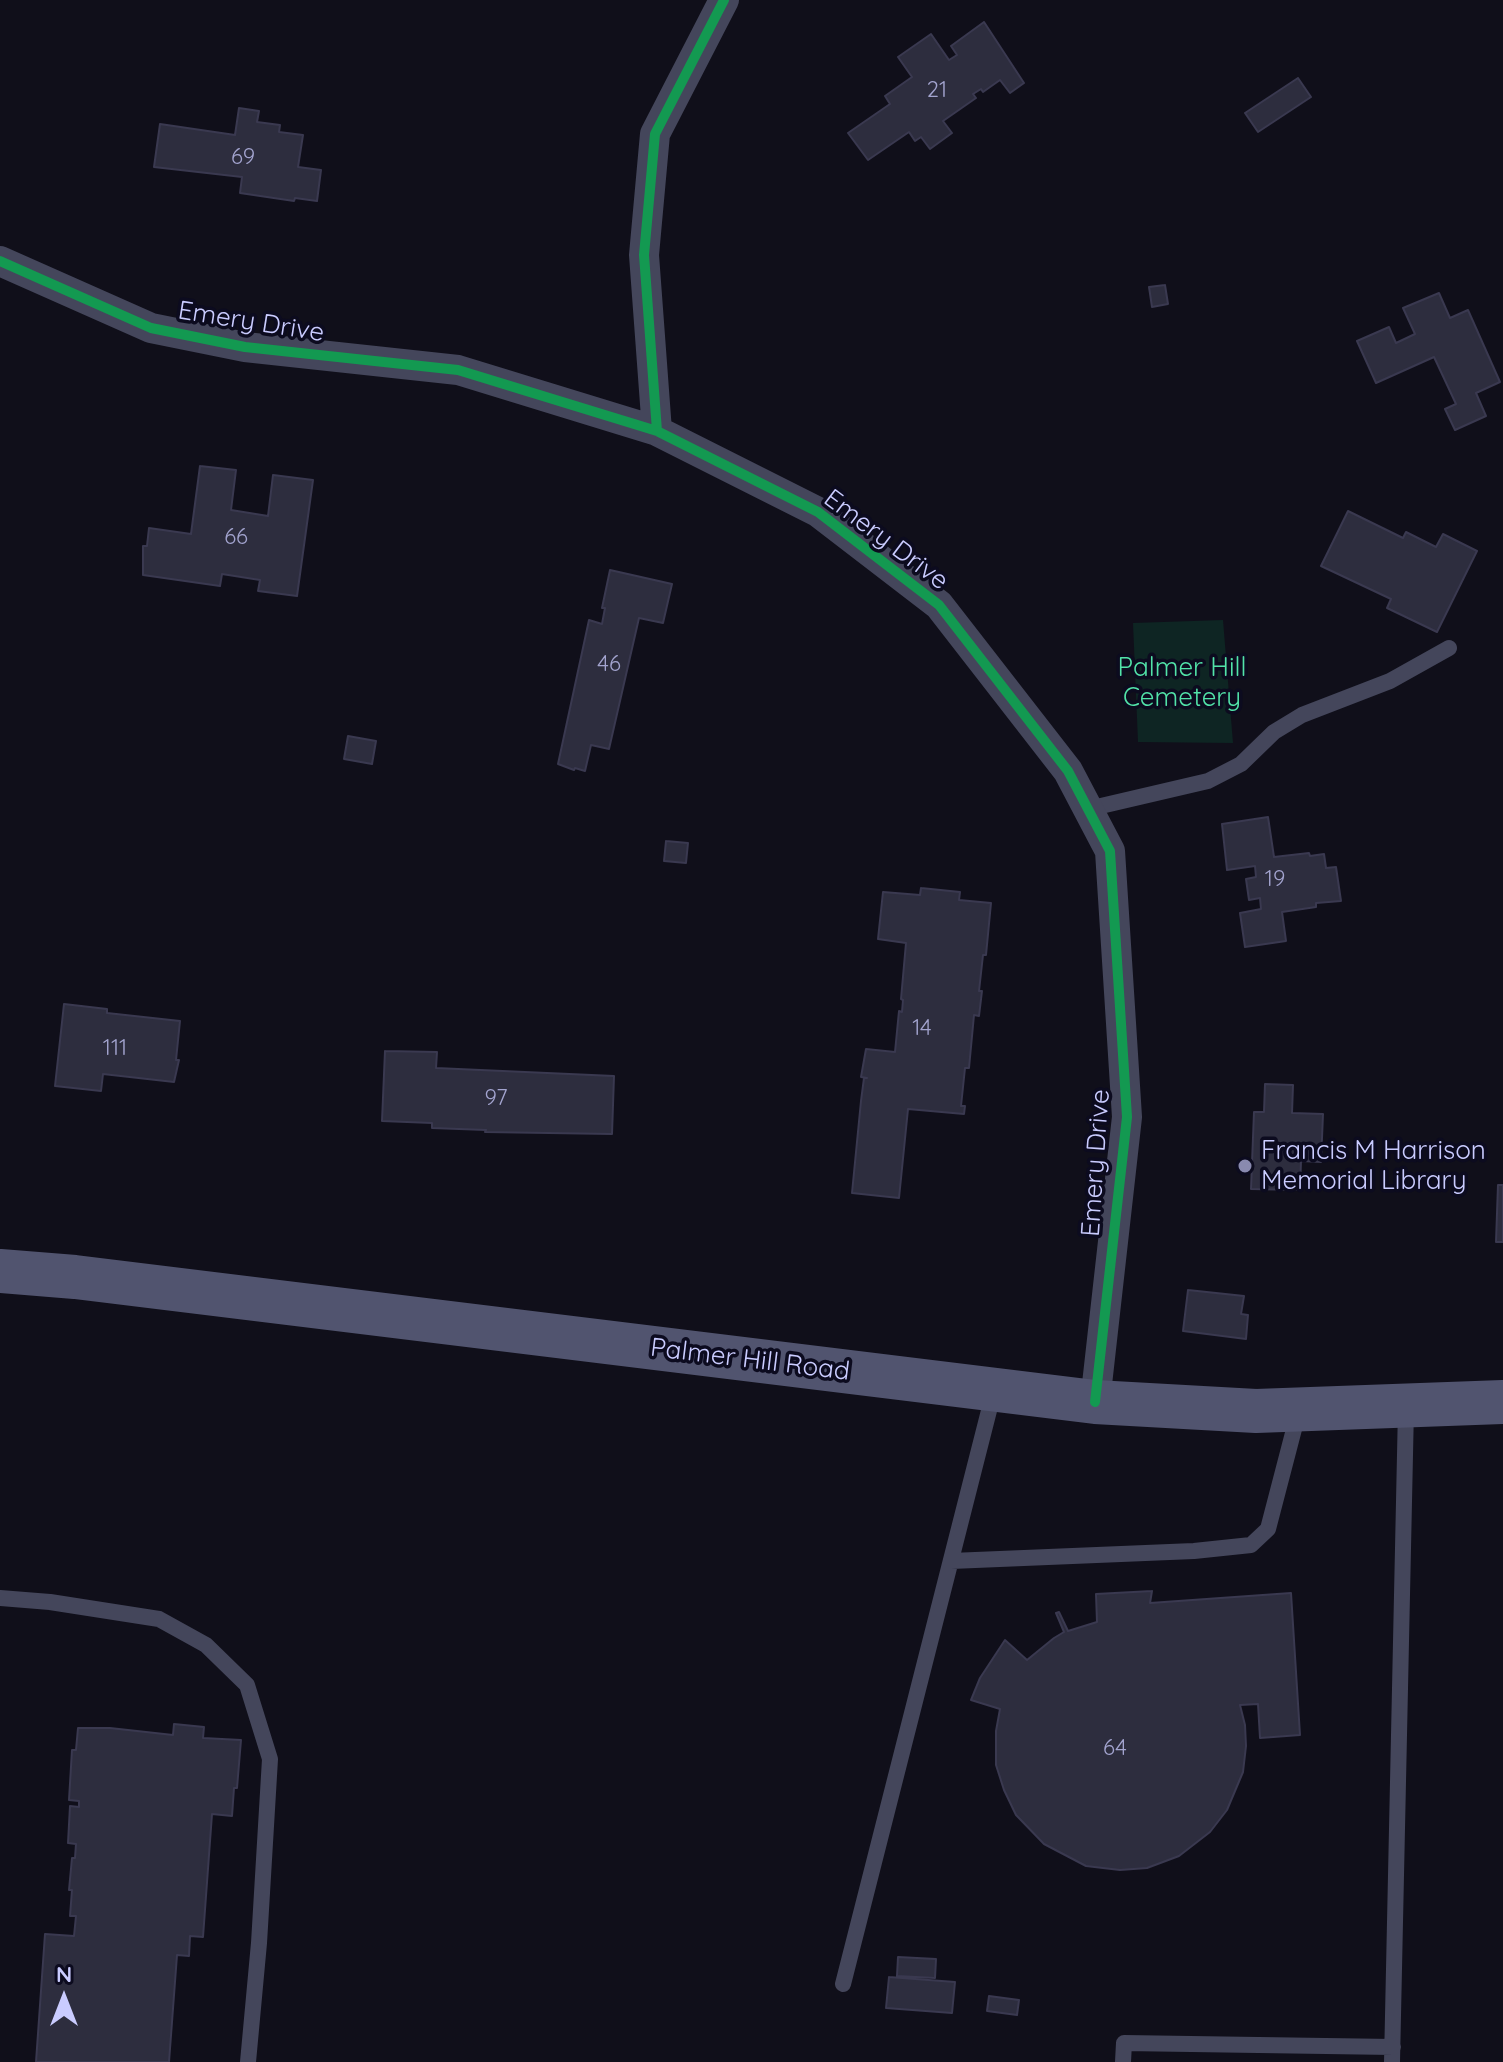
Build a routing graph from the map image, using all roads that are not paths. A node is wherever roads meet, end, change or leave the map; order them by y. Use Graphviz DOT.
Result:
graph roads {
  1 [pos="724,0"];
  2 [pos="0,261"];
  3 [pos="657,431"];
  4 [pos="1449,648"];
  5 [pos="1088,809"];
  6 [pos="0,1271"];
  7 [pos="994,1389"];
  8 [pos="1095,1402"];
  9 [pos="1503,1402"];
  10 [pos="1406,1406"];
  11 [pos="1300,1410"];
  12 [pos="951,1561"];
  13 [pos="0,1598"];
  14 [pos="843,1984"];
  15 [pos="1280,2054"];
  16 [pos="1393,2054"];
  17 [pos="248,2062"];
  18 [pos="1123,2062"];
  1 -- 3 [label="street"];
  2 -- 3 [label="street, Emery Drive"];
  3 -- 5 [label="street, Emery Drive"];
  4 -- 5 [label="lane"];
  5 -- 8 [label="street, Emery Drive"];
  6 -- 7 [label="main road, Palmer Hill Road"];
  7 -- 8 [label="main road, Palmer Hill Road"];
  7 -- 12 [label="lane"];
  8 -- 11 [label="main road, Palmer Hill Road"];
  9 -- 10 [label="main road, Palmer Hill Road"];
  10 -- 11 [label="main road, Palmer Hill Road"];
  10 -- 16 [label="lane"];
  11 -- 12 [label="lane"];
  12 -- 14 [label="lane"];
  13 -- 17 [label="lane"];
  15 -- 16 [label="lane"];
  15 -- 18 [label="lane"];
}
